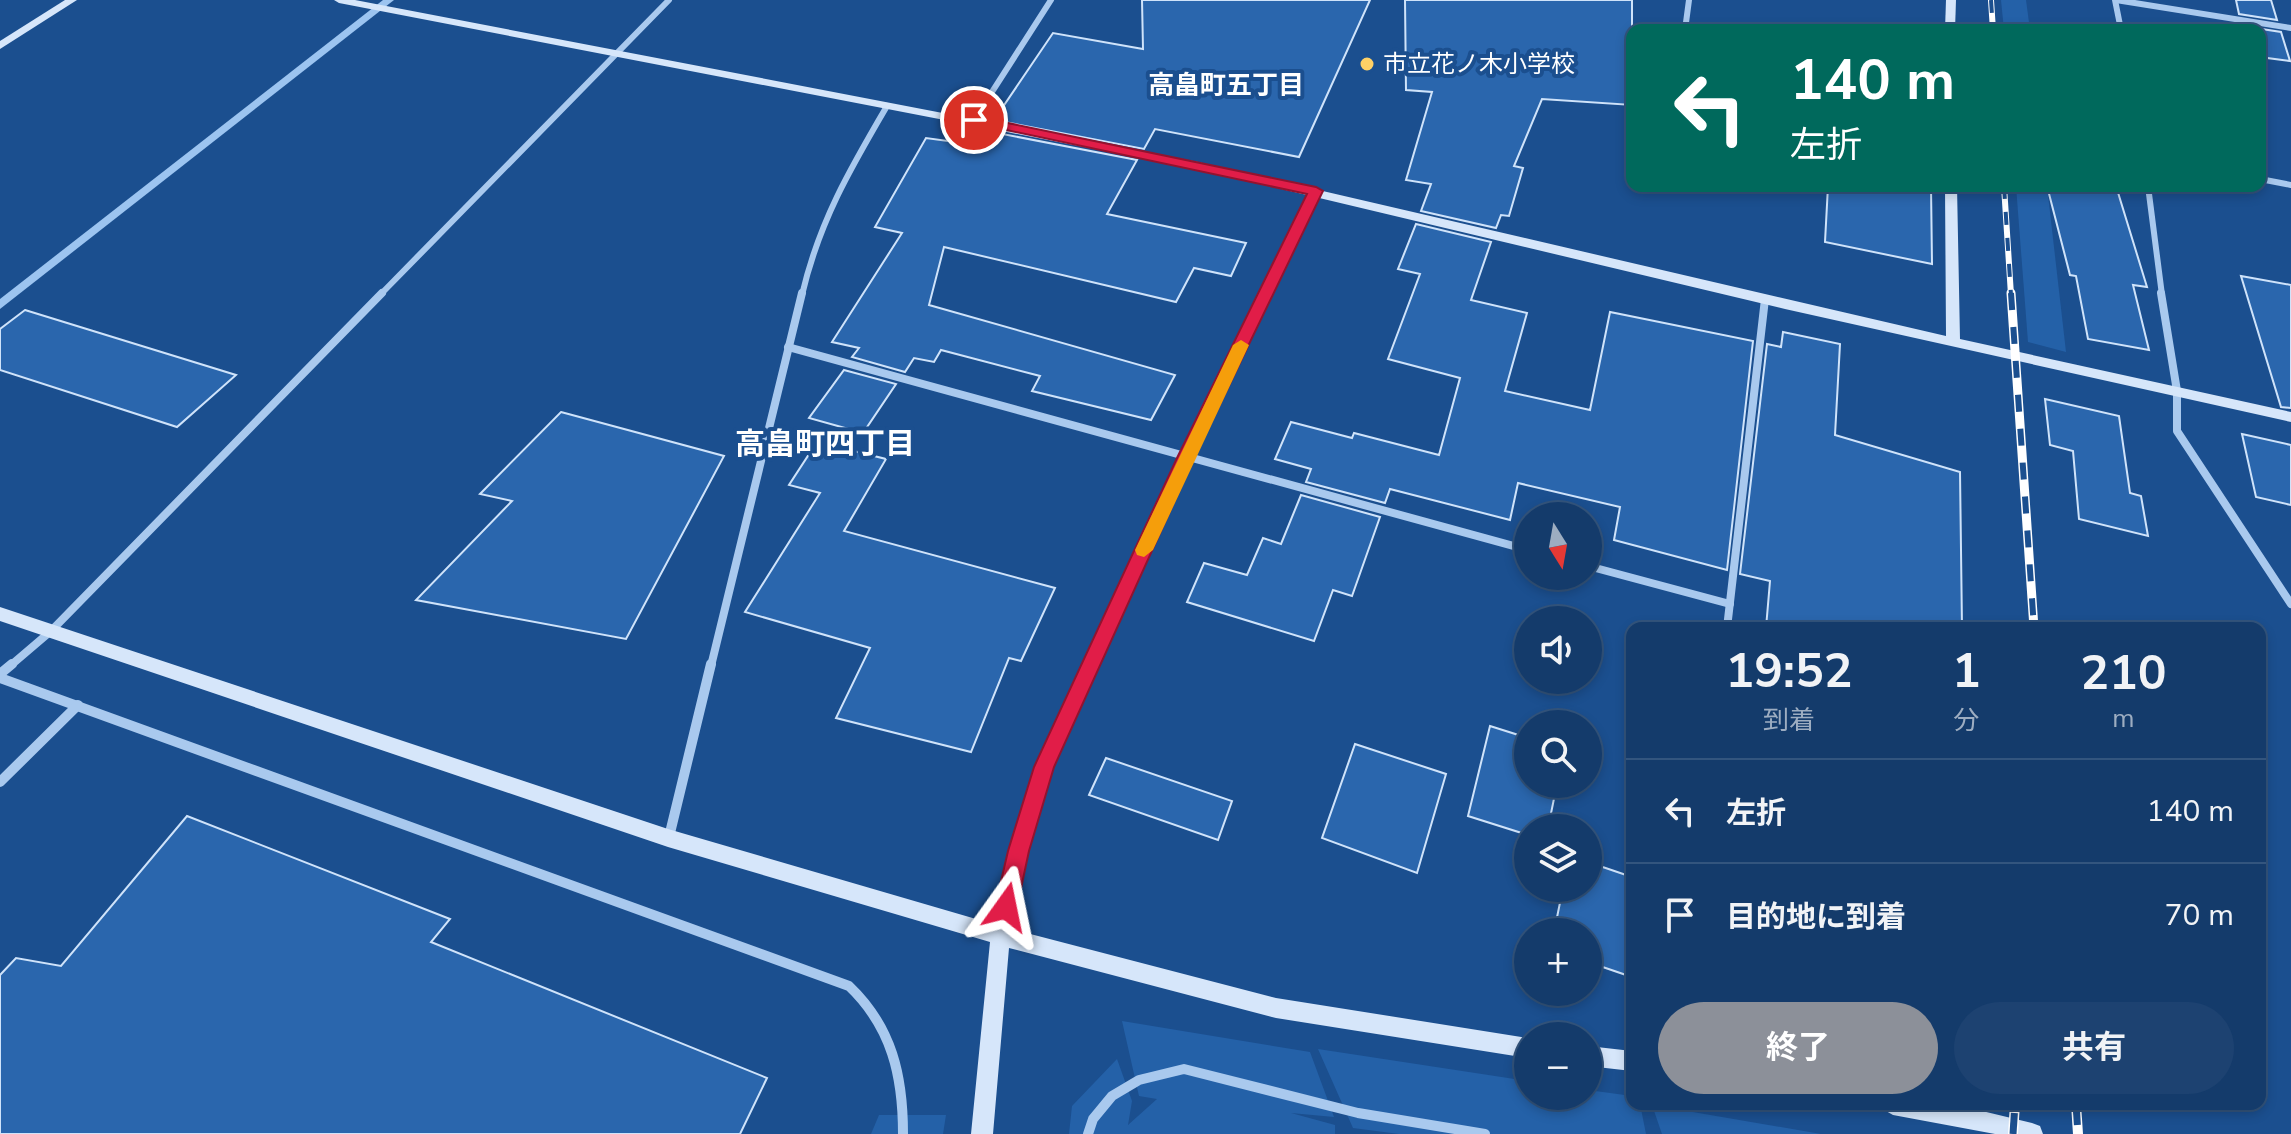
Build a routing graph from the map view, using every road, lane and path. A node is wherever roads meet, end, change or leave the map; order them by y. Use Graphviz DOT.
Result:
graph roads {
  1 [pos="72,0"];
  2 [pos="339,0"];
  3 [pos="669,0"];
  4 [pos="1051,0"];
  5 [pos="1689,0"];
  6 [pos="1951,0"];
  7 [pos="2116,0"];
  8 [pos="1686,24"];
  9 [pos="1950,24"];
  10 [pos="2120,24"];
  11 [pos="2291,28"];
  12 [pos="0,46"];
  13 [pos="618,53"];
  14 [pos="887,106"];
  15 [pos="974,120"];
  16 [pos="2266,180"];
  17 [pos="2291,185"];
  18 [pos="1316,191"];
  19 [pos="1951,192"];
  20 [pos="2149,192"];
  21 [pos="1765,299"];
  22 [pos="1953,341"];
  23 [pos="788,347"];
  24 [pos="2177,391"];
  25 [pos="2291,417"];
  26 [pos="1186,458"];
  27 [pos="1514,546"];
  28 [pos="1602,570"];
  29 [pos="1730,604"];
  30 [pos="2291,604"];
  31 [pos="0,614"];
  32 [pos="1728,622"];
  33 [pos="51,631"];
  34 [pos="0,676"];
  35 [pos="78,705"];
  36 [pos="0,782"];
  37 [pos="668,838"];
  38 [pos="1000,936"];
  39 [pos="1514,1046"];
  40 [pos="1602,1058"];
  41 [pos="1626,1060"];
  42 [pos="1927,1110"];
  43 [pos="903,1134"];
  44 [pos="982,1134"];
  45 [pos="1088,1134"];
  46 [pos="1485,1134"];
  47 [pos="2032,1134"];
  1 -- 12 [label="street"];
  2 -- 13 [label="street"];
  3 -- 13 [label="street"];
  4 -- 15 [label="street"];
  5 -- 8 [label="street"];
  6 -- 9 [label="street"];
  7 -- 10 [label="street"];
  7 -- 11 [label="street"];
  13 -- 14 [label="street"];
  13 -- 33 [label="street"];
  14 -- 15 [label="street"];
  14 -- 23 [label="street"];
  15 -- 18 [label="street"];
  16 -- 17 [label="street"];
  18 -- 21 [label="street"];
  18 -- 26 [label="street"];
  19 -- 22 [label="street"];
  20 -- 24 [label="street"];
  21 -- 22 [label="street"];
  21 -- 29 [label="street"];
  22 -- 24 [label="street"];
  23 -- 26 [label="street"];
  23 -- 37 [label="street"];
  24 -- 25 [label="street"];
  24 -- 30 [label="street"];
  26 -- 27 [label="street"];
  26 -- 38 [label="street"];
  28 -- 29 [label="street"];
  29 -- 32 [label="street"];
  31 -- 33 [label="street"];
  33 -- 34 [label="street"];
  33 -- 37 [label="street"];
  34 -- 35 [label="street"];
  35 -- 36 [label="street"];
  35 -- 43 [label="street"];
  37 -- 38 [label="street"];
  38 -- 39 [label="street"];
  38 -- 44 [label="street"];
  40 -- 41 [label="street"];
  42 -- 47 [label="street"];
  45 -- 46 [label="street"];
}
